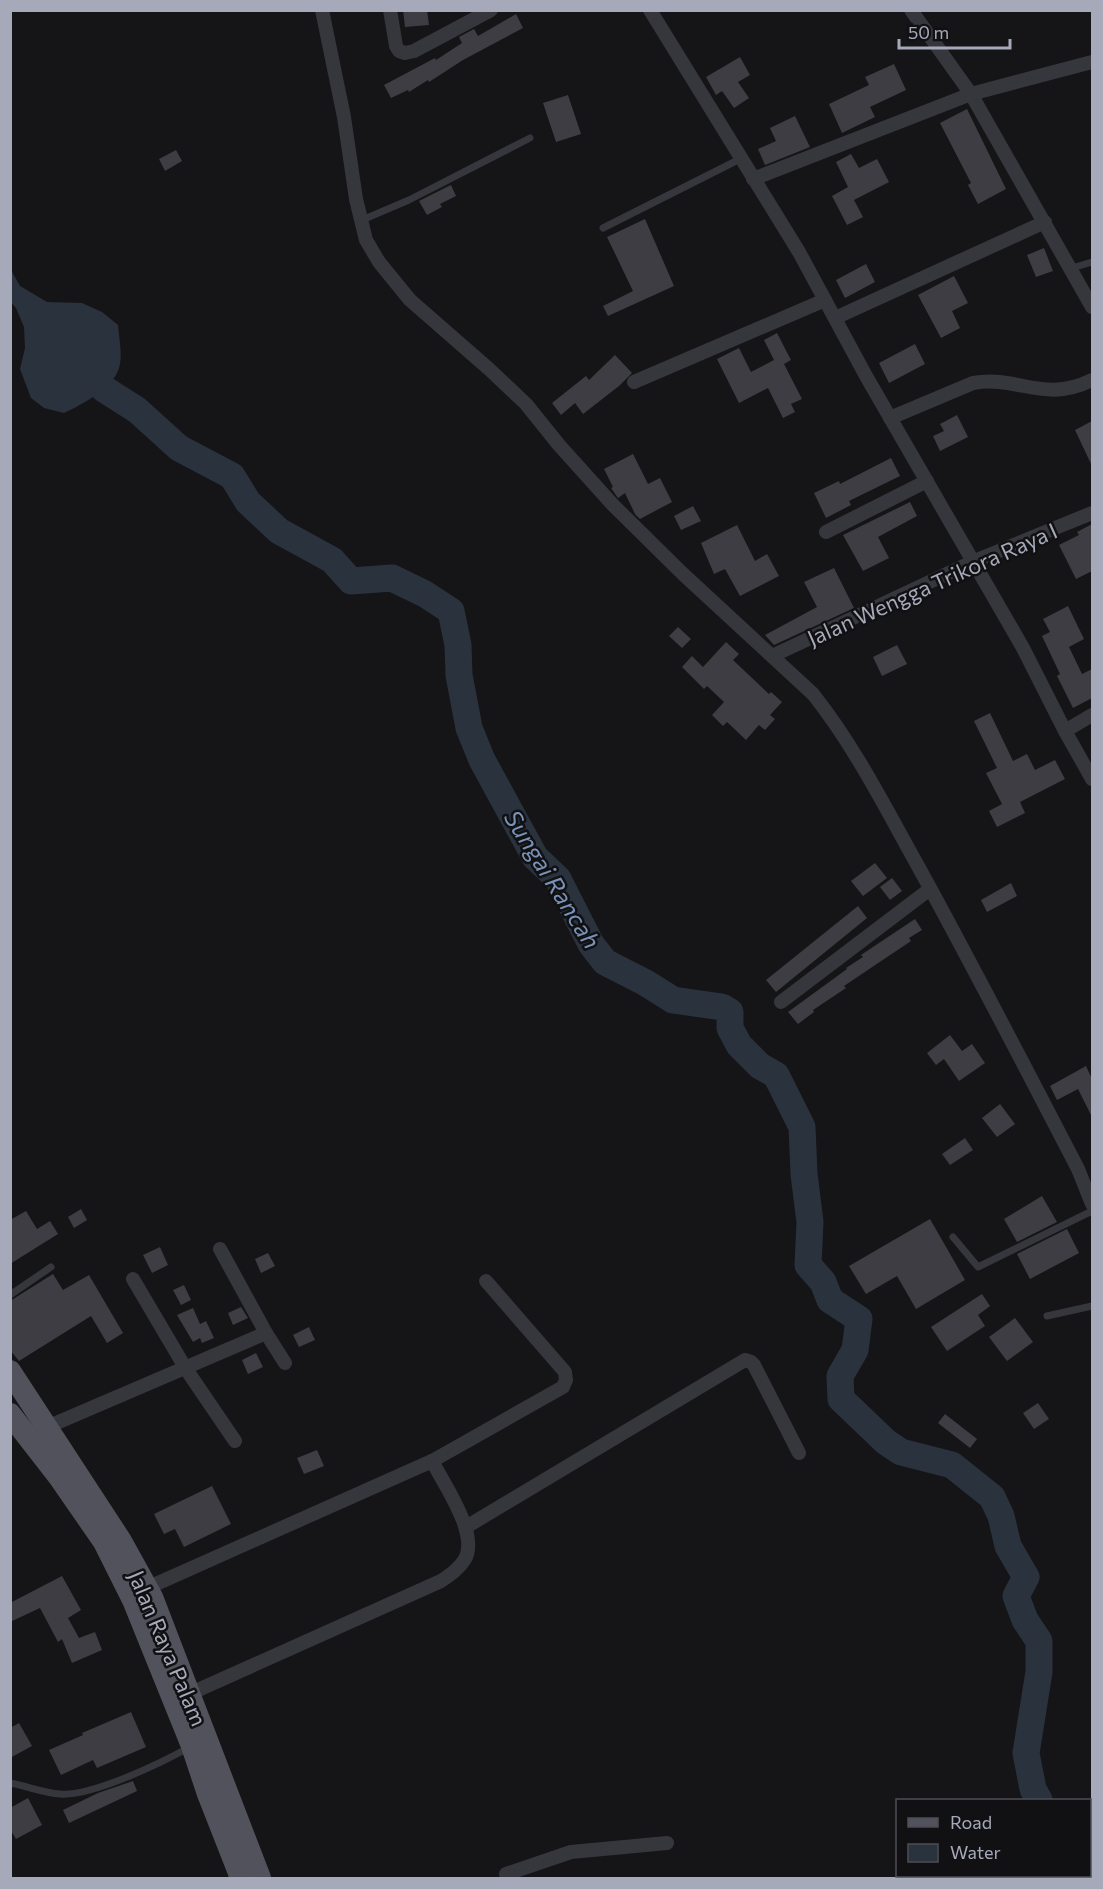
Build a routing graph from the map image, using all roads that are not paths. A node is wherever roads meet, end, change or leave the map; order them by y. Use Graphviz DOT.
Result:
graph roads {
  1 [pos="322,10"];
  2 [pos="390,10"];
  3 [pos="650,10"];
  4 [pos="911,10"];
  5 [pos="488,11"];
  6 [pos="1092,62"];
  7 [pos="971,94"];
  8 [pos="530,138"];
  9 [pos="742,158"];
  10 [pos="753,179"];
  11 [pos="362,220"];
  12 [pos="1045,222"];
  13 [pos="603,228"];
  14 [pos="1092,262"];
  15 [pos="1072,268"];
  16 [pos="825,300"];
  17 [pos="1092,307"];
  18 [pos="835,318"];
  19 [pos="1092,380"];
  20 [pos="634,382"];
  21 [pos="890,418"];
  22 [pos="927,482"];
  23 [pos="1092,513"];
  24 [pos="826,532"];
  25 [pos="972,562"];
  26 [pos="772,656"];
  27 [pos="1092,715"];
  28 [pos="1065,731"];
  29 [pos="1092,779"];
  30 [pos="930,889"];
  31 [pos="781,1002"];
  32 [pos="1092,1204"];
  33 [pos="1092,1211"];
  34 [pos="953,1237"];
  35 [pos="220,1249"];
  36 [pos="51,1267"];
  37 [pos="133,1279"];
  38 [pos="486,1281"];
  39 [pos="10,1296"];
  40 [pos="1092,1306"];
  41 [pos="1047,1316"];
  42 [pos="266,1334"];
  43 [pos="285,1364"];
  44 [pos="186,1370"];
  45 [pos="10,1371"];
  46 [pos="10,1414"];
  47 [pos="48,1427"];
  48 [pos="235,1441"];
  49 [pos="799,1453"];
  50 [pos="432,1461"];
  51 [pos="466,1527"];
  52 [pos="147,1588"];
  53 [pos="189,1694"];
  54 [pos="192,1746"];
  55 [pos="10,1783"];
  56 [pos="216,1790"];
  57 [pos="667,1843"];
  58 [pos="504,1877"];
  59 [pos="241,1878"];
  60 [pos="260,1878"];
  1 -- 11 [label="street"];
  2 -- 5 [label="street"];
  3 -- 9 [label="street"];
  4 -- 7 [label="street"];
  6 -- 7 [label="street"];
  7 -- 10 [label="street"];
  7 -- 12 [label="street"];
  8 -- 11 [label="lane"];
  9 -- 10 [label="street"];
  9 -- 13 [label="lane"];
  10 -- 16 [label="street"];
  11 -- 26 [label="street"];
  12 -- 15 [label="street"];
  12 -- 18 [label="street"];
  14 -- 15 [label="lane"];
  15 -- 17 [label="street"];
  16 -- 18 [label="street"];
  16 -- 20 [label="street"];
  18 -- 21 [label="street"];
  19 -- 21 [label="street"];
  21 -- 22 [label="street"];
  22 -- 24 [label="street"];
  22 -- 25 [label="street"];
  23 -- 25 [label="street, Jalan Wengga Trikora Raya I"];
  25 -- 26 [label="street, Jalan Wengga Trikora Raya I"];
  25 -- 28 [label="street"];
  26 -- 30 [label="street"];
  27 -- 28 [label="street"];
  28 -- 29 [label="street"];
  30 -- 31 [label="street"];
  30 -- 32 [label="street"];
  33 -- 34 [label="lane"];
  35 -- 42 [label="street"];
  36 -- 39 [label="lane"];
  37 -- 44 [label="street"];
  38 -- 50 [label="street"];
  40 -- 41 [label="lane"];
  42 -- 43 [label="street"];
  42 -- 44 [label="street"];
  44 -- 47 [label="street"];
  44 -- 48 [label="street"];
  45 -- 47 [label="main road, Jalan Raya Palam"];
  46 -- 54 [label="main road, Jalan Raya Palam"];
  47 -- 52 [label="main road, Jalan Raya Palam"];
  49 -- 51 [label="street"];
  50 -- 51 [label="street"];
  50 -- 52 [label="street"];
  51 -- 53 [label="street"];
  52 -- 53 [label="main road, Jalan Raya Palam"];
  53 -- 56 [label="main road, Jalan Raya Palam"];
  54 -- 55 [label="lane"];
  54 -- 56 [label="main road, Jalan Raya Palam"];
  56 -- 59 [label="main road, Jalan Raya Palam"];
  56 -- 60 [label="main road, Jalan Raya Palam"];
  57 -- 58 [label="street"];
}
